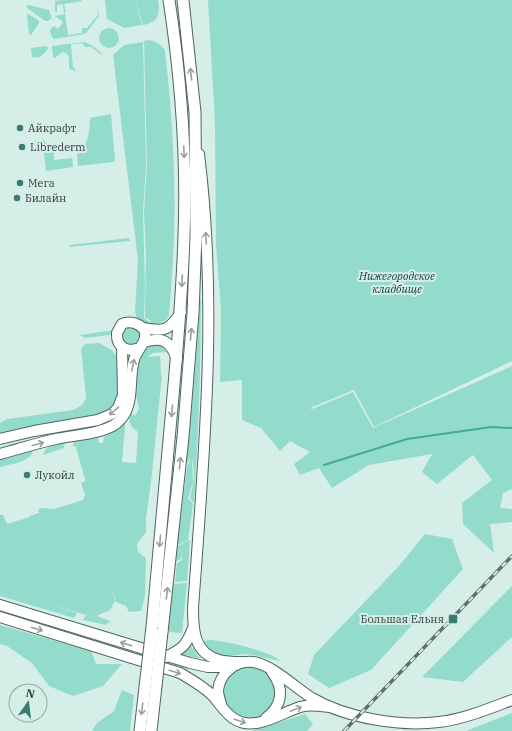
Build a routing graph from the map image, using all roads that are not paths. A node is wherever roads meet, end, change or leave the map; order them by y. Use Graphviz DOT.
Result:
graph roads {
  1 [pos="169,0"];
  2 [pos="183,0"];
  3 [pos="196,129"];
  4 [pos="181,312"];
  5 [pos="143,328"];
  6 [pos="142,345"];
  7 [pos="122,347"];
  8 [pos="177,360"];
  9 [pos="0,439"];
  10 [pos="0,454"];
  11 [pos="0,605"];
  12 [pos="0,617"];
  13 [pos="193,628"];
  14 [pos="157,629"];
  15 [pos="166,657"];
  16 [pos="242,662"];
  17 [pos="232,667"];
  18 [pos="270,669"];
  19 [pos="150,686"];
  20 [pos="512,700"];
  21 [pos="222,706"];
  22 [pos="330,707"];
  23 [pos="262,721"];
  24 [pos="140,731"];
  25 [pos="151,731"];
  1 -- 4 [label="main road, one-way"];
  3 -- 2 [label="main road, one-way"];
  13 -- 3 [label="main road, one-way"];
  14 -- 3 [label="main road, one-way"];
  4 -- 5 [label="main road"];
  4 -- 8 [label="main road"];
  5 -- 6 [label="main road"];
  5 -- 7 [label="main road"];
  6 -- 7 [label="main road"];
  6 -- 8 [label="main road"];
  10 -- 6 [label="main road, one-way"];
  7 -- 9 [label="main road, one-way"];
  8 -- 14 [label="main road, one-way"];
  15 -- 11 [label="main road, one-way"];
  12 -- 21 [label="main road, one-way"];
  13 -- 15 [label="main road"];
  13 -- 16 [label="main road"];
  14 -- 19 [label="main road, bridge"];
  15 -- 17 [label="main road"];
  16 -- 17 [label="main road"];
  16 -- 18 [label="main road"];
  17 -- 21 [label="main road"];
  18 -- 22 [label="main road"];
  18 -- 23 [label="main road"];
  19 -- 24 [label="main road, one-way"];
  19 -- 25 [label="main road"];
  20 -- 22 [label="main road"];
  21 -- 23 [label="main road, one-way"];
  23 -- 22 [label="main road, one-way"];
}
